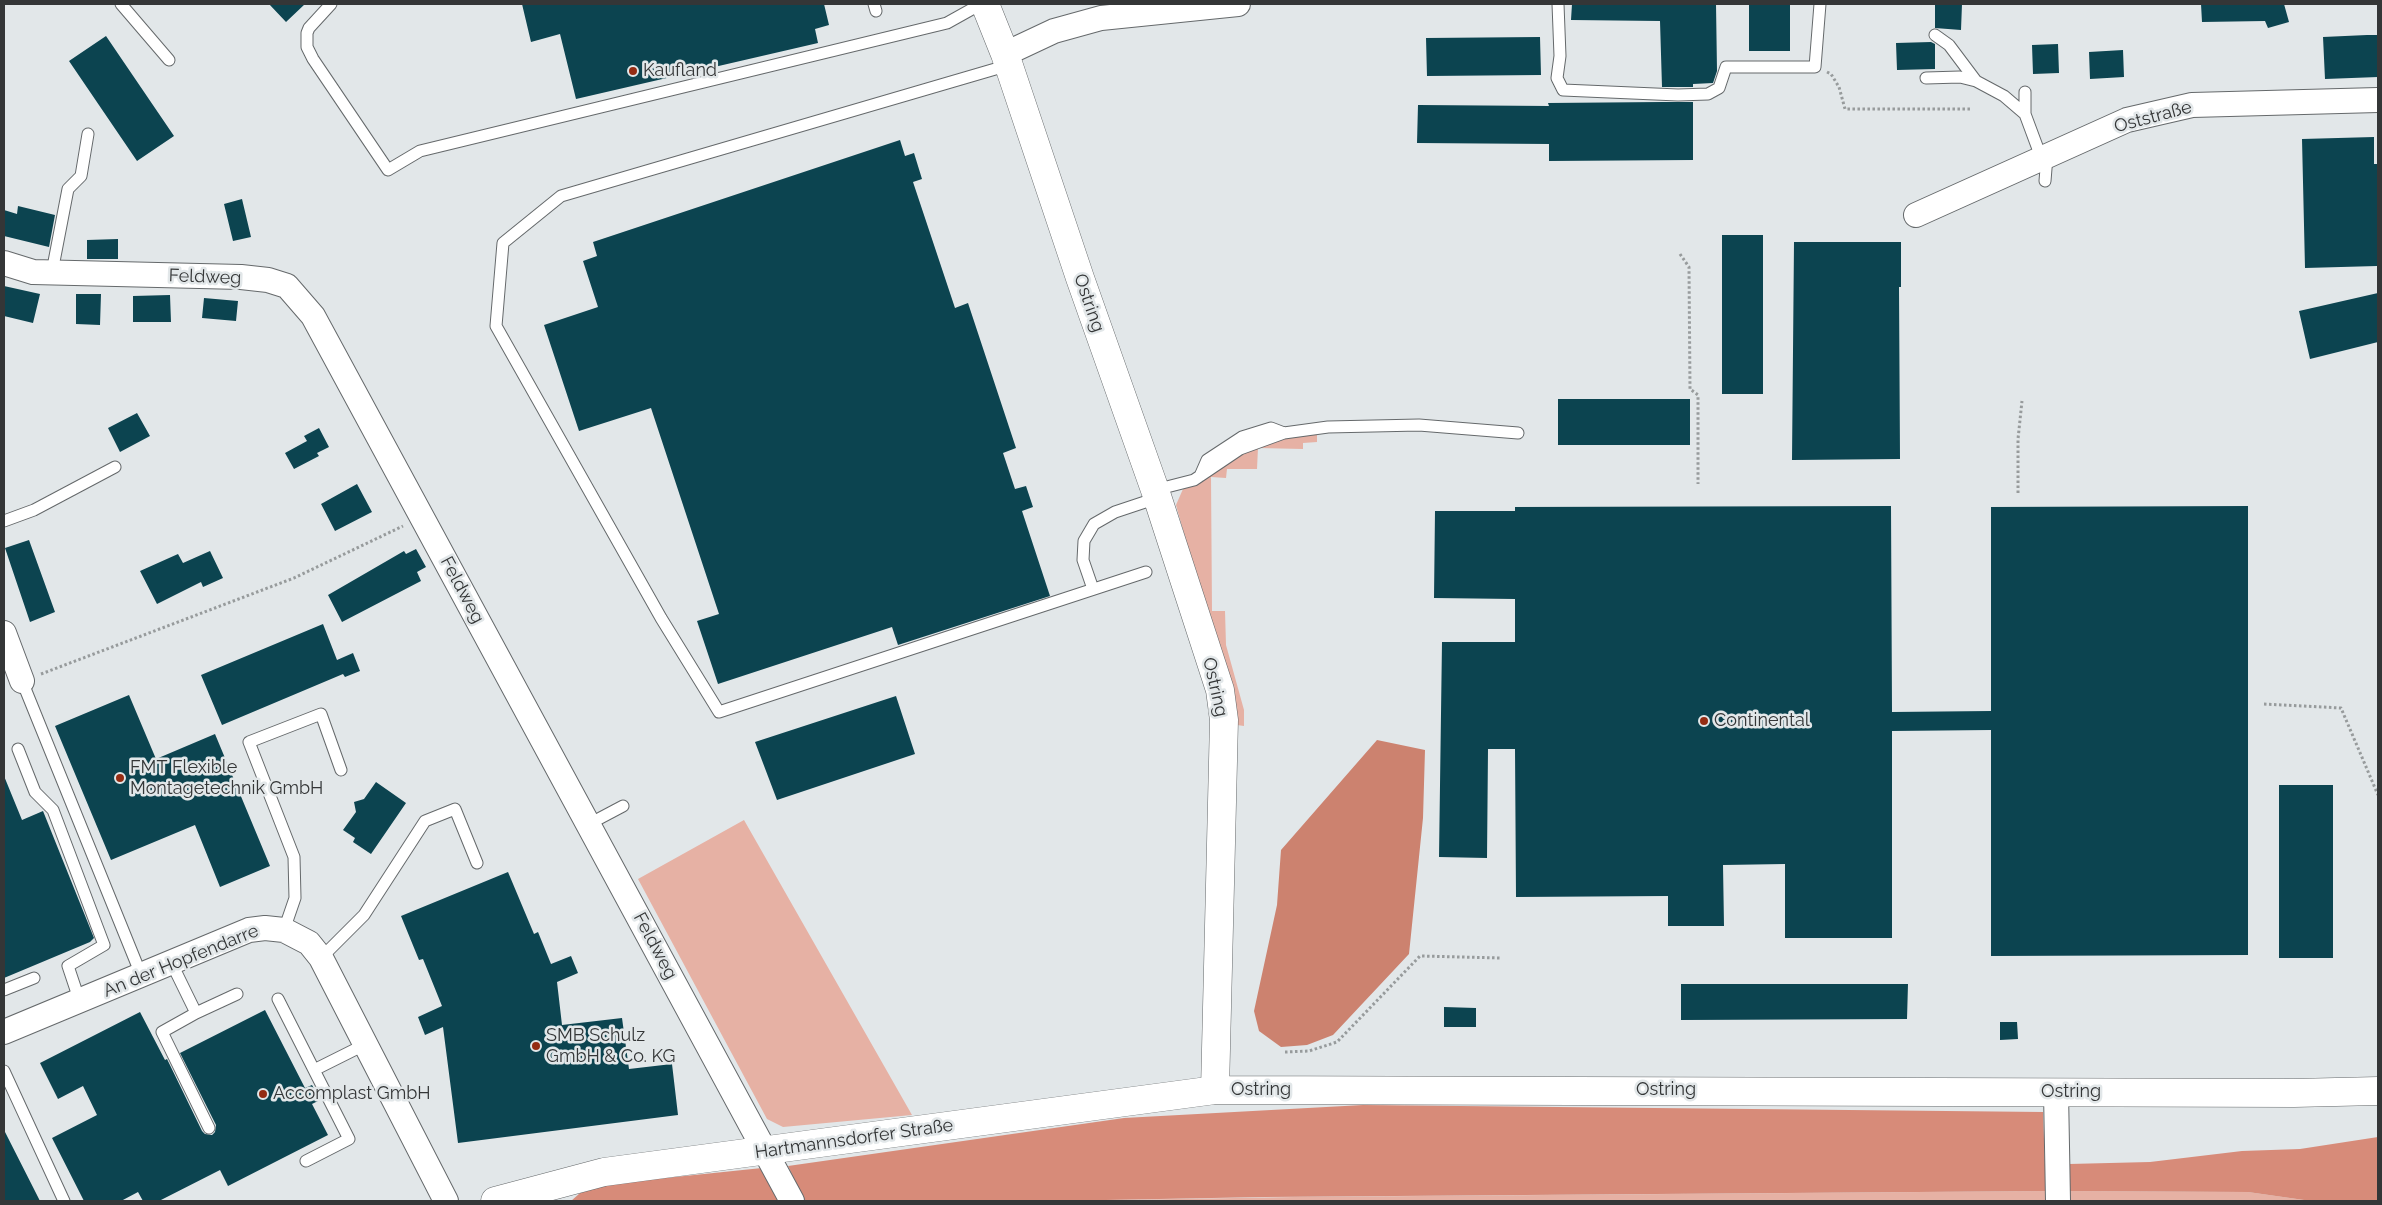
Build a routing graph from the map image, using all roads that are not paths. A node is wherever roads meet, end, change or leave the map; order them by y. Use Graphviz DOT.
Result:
graph roads {
  1 [pos="120,4"];
  2 [pos="331,4"];
  3 [pos="981,4"];
  4 [pos="985,4"];
  5 [pos="1238,4"];
  6 [pos="1558,4"];
  7 [pos="1820,4"];
  8 [pos="1935,34"];
  9 [pos="1007,59"];
  10 [pos="169,60"];
  11 [pos="1926,78"];
  12 [pos="1976,80"];
  13 [pos="2025,92"];
  14 [pos="2378,100"];
  15 [pos="2025,114"];
  16 [pos="88,134"];
  17 [pos="2052,156"];
  18 [pos="2045,180"];
  19 [pos="1916,215"];
  20 [pos="4,263"];
  21 [pos="52,272"];
  22 [pos="1518,433"];
  23 [pos="115,467"];
  24 [pos="1156,494"];
  25 [pos="4,521"];
  26 [pos="1146,572"];
  27 [pos="1093,589"];
  28 [pos="4,633"];
  29 [pos="31,678"];
  30 [pos="18,749"];
  31 [pos="342,770"];
  32 [pos="623,806"];
  33 [pos="590,824"];
  34 [pos="477,864"];
  35 [pos="284,930"];
  36 [pos="321,958"];
  37 [pos="172,964"];
  38 [pos="142,976"];
  39 [pos="34,978"];
  40 [pos="4,990"];
  41 [pos="237,994"];
  42 [pos="278,998"];
  43 [pos="80,1002"];
  44 [pos="196,1013"];
  45 [pos="4,1032"];
  46 [pos="366,1044"];
  47 [pos="314,1070"];
  48 [pos="4,1071"];
  49 [pos="1215,1090"];
  50 [pos="2378,1091"];
  51 [pos="2056,1092"];
  52 [pos="209,1128"];
  53 [pos="766,1151"];
  54 [pos="306,1162"];
  55 [pos="64,1201"];
  56 [pos="446,1201"];
  57 [pos="495,1201"];
  58 [pos="792,1201"];
  59 [pos="2058,1201"];
  1 -- 10 [label="lane"];
  2 -- 3 [label="lane"];
  4 -- 9 [label="main road, Ostring"];
  5 -- 9 [label="street"];
  6 -- 7 [label="lane"];
  8 -- 12 [label="lane"];
  9 -- 24 [label="main road, Ostring"];
  9 -- 27 [label="lane"];
  11 -- 12 [label="lane"];
  12 -- 15 [label="lane"];
  13 -- 15 [label="lane"];
  14 -- 17 [label="street, Oststraße"];
  15 -- 17 [label="lane"];
  16 -- 21 [label="lane"];
  17 -- 18 [label="lane"];
  17 -- 19 [label="street, Oststraße"];
  20 -- 21 [label="street, Feldweg"];
  21 -- 33 [label="street, Feldweg"];
  22 -- 24 [label="lane"];
  23 -- 25 [label="lane"];
  24 -- 27 [label="lane"];
  24 -- 49 [label="main road, Ostring"];
  26 -- 27 [label="lane"];
  28 -- 29 [label="street"];
  29 -- 38 [label="lane"];
  30 -- 43 [label="lane"];
  31 -- 35 [label="lane"];
  32 -- 33 [label="lane"];
  33 -- 53 [label="street, Feldweg"];
  34 -- 36 [label="lane"];
  35 -- 36 [label="street, An der Hopfendarre"];
  35 -- 37 [label="street, An der Hopfendarre"];
  36 -- 46 [label="street, An der Hopfendarre"];
  37 -- 38 [label="street, An der Hopfendarre"];
  37 -- 44 [label="lane"];
  38 -- 43 [label="street, An der Hopfendarre"];
  39 -- 40 [label="lane"];
  41 -- 44 [label="lane"];
  42 -- 47 [label="lane"];
  43 -- 45 [label="street, An der Hopfendarre"];
  44 -- 52 [label="lane"];
  46 -- 47 [label="lane"];
  46 -- 56 [label="street, An der Hopfendarre"];
  47 -- 54 [label="lane"];
  48 -- 55 [label="lane"];
  49 -- 51 [label="main road, Ostring"];
  49 -- 53 [label="main road, Hartmannsdorfer Straße"];
  50 -- 51 [label="main road, Ostring"];
  51 -- 59 [label="street"];
  53 -- 57 [label="main road, Hartmannsdorfer Straße"];
  53 -- 58 [label="street, Feldweg"];
}
